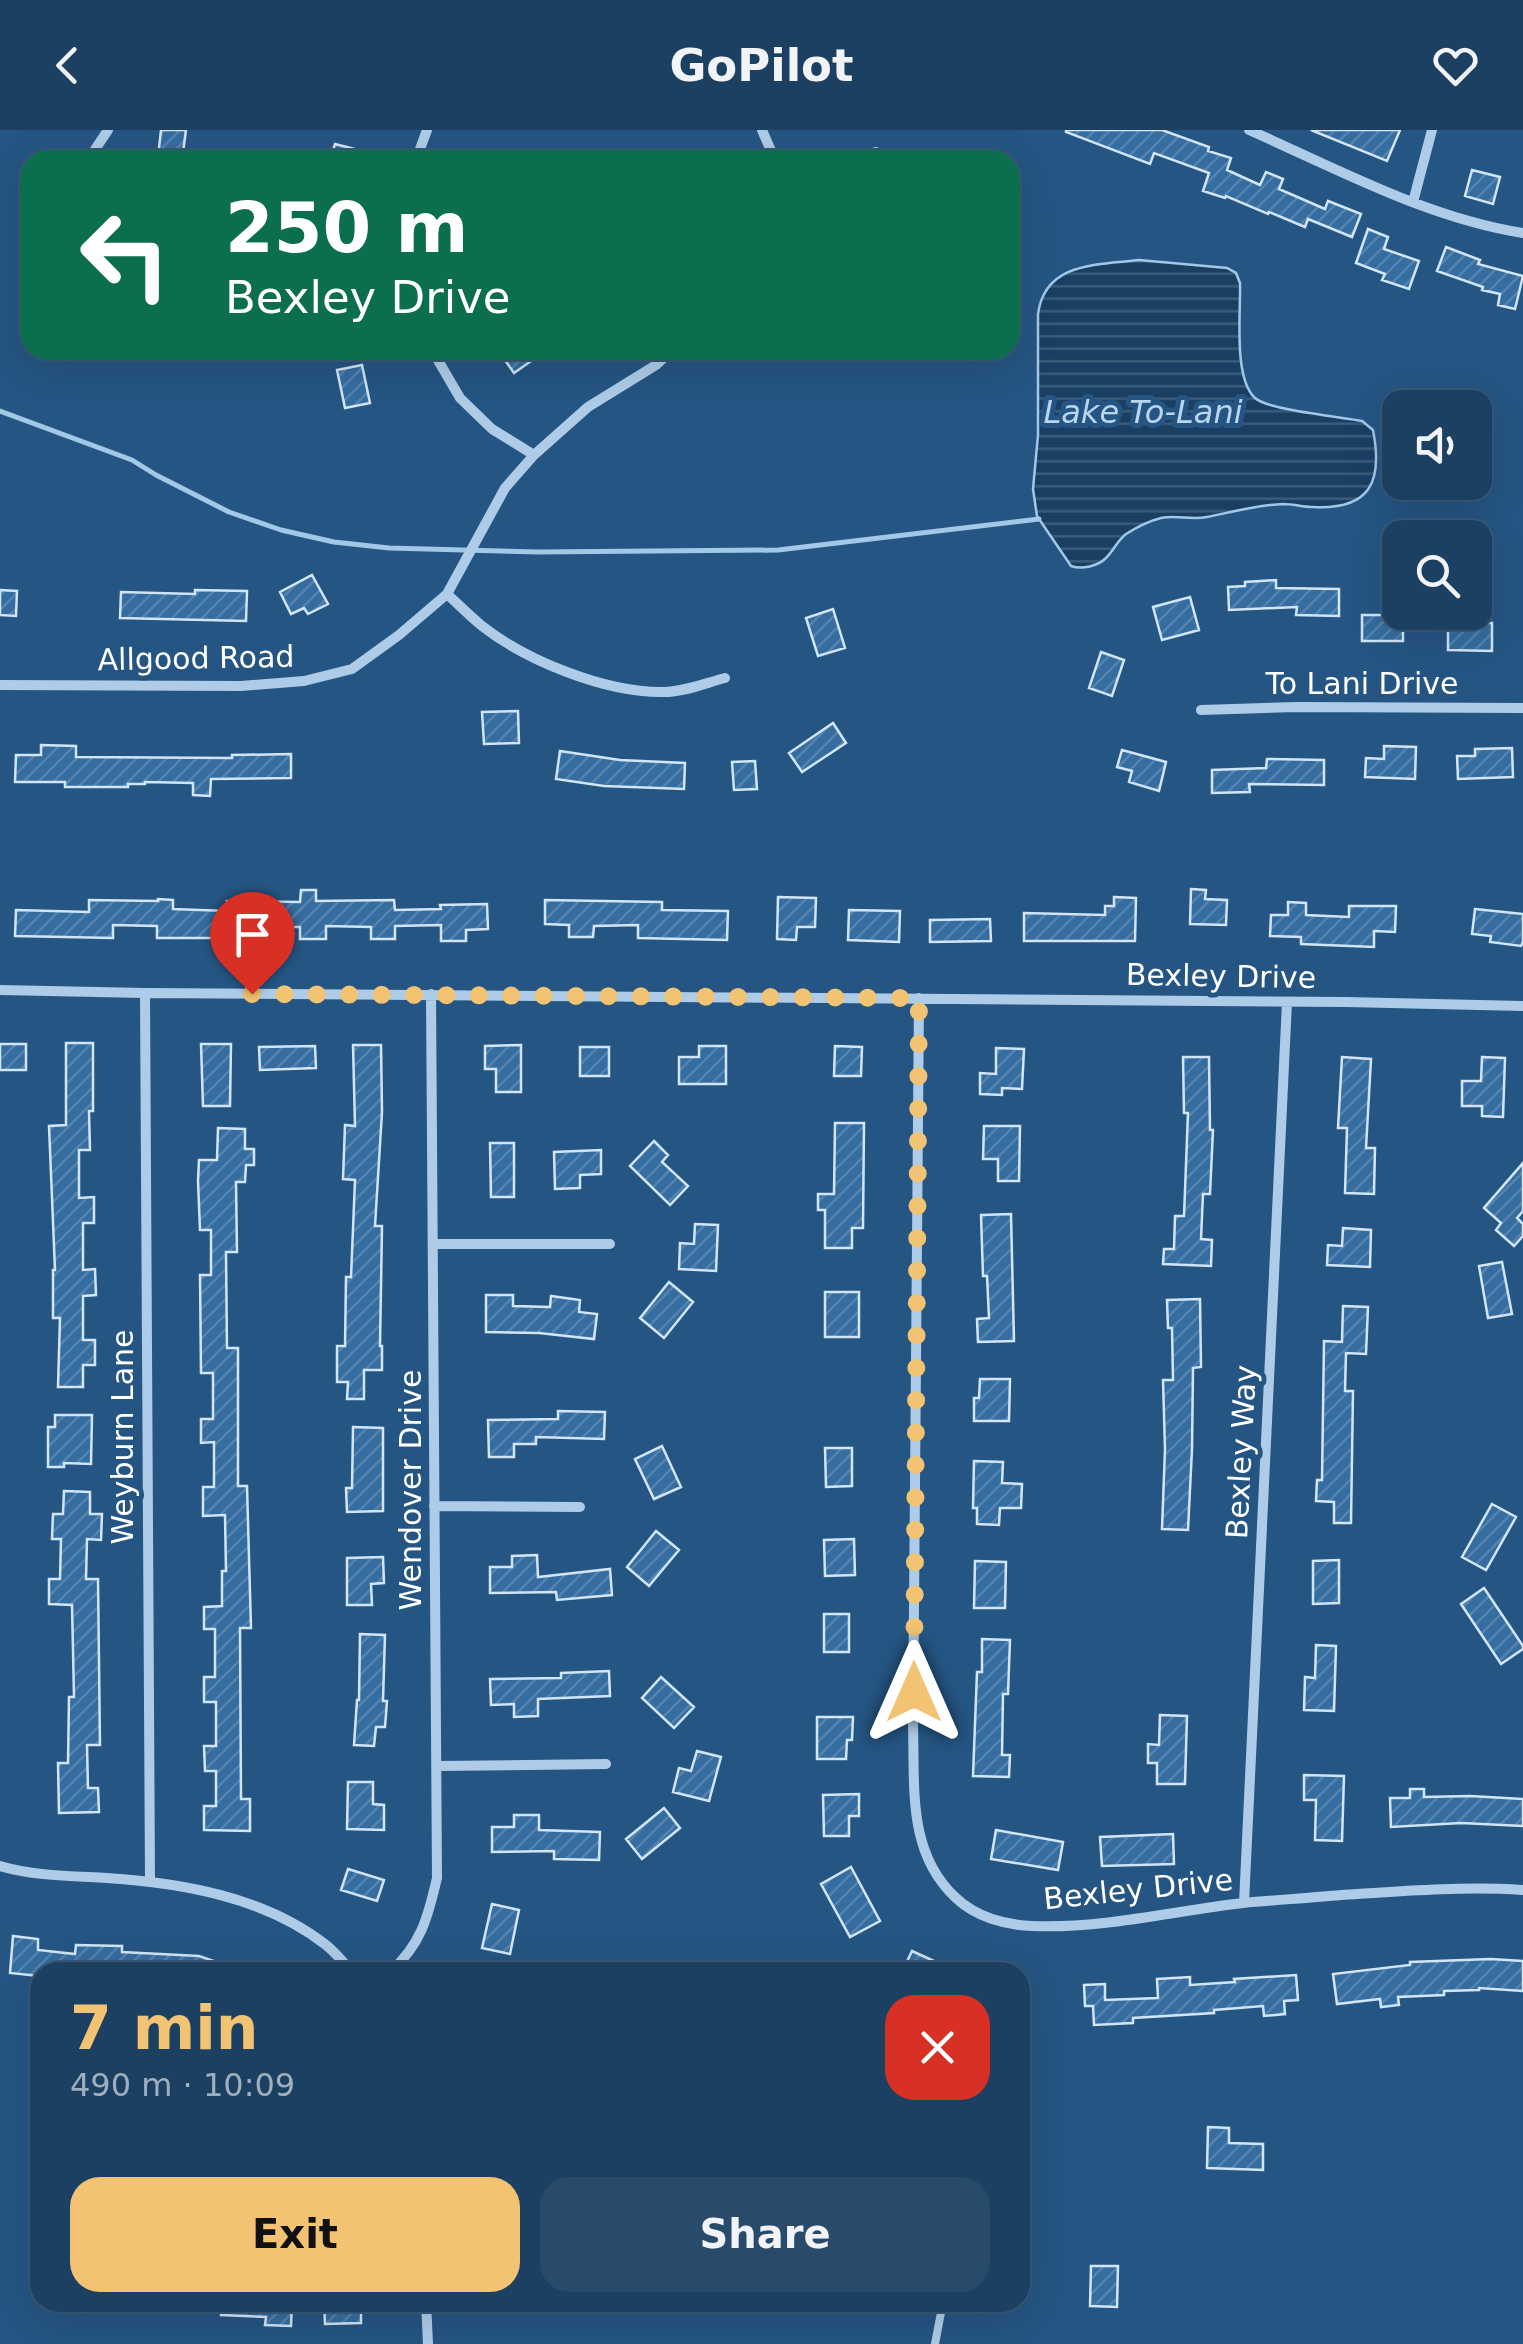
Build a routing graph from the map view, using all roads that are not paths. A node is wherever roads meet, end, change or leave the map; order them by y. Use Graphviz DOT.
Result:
graph roads {
  1 [pos="1249,130"];
  2 [pos="1432,130"];
  3 [pos="1413,202"];
  4 [pos="1523,233"];
  5 [pos="438,360"];
  6 [pos="661,360"];
  7 [pos="534,455"];
  8 [pos="447,594"];
  9 [pos="725,678"];
  10 [pos="0,685"];
  11 [pos="1523,708"];
  12 [pos="1202,710"];
  13 [pos="0,990"];
  14 [pos="144,994"];
  15 [pos="431,994"];
  16 [pos="919,998"];
  17 [pos="1287,1002"];
  18 [pos="1523,1006"];
  19 [pos="433,1244"];
  20 [pos="610,1244"];
  21 [pos="434,1506"];
  22 [pos="580,1507"];
  23 [pos="606,1764"];
  24 [pos="437,1766"];
  25 [pos="0,1866"];
  26 [pos="150,1881"];
  27 [pos="1523,1890"];
  28 [pos="1244,1903"];
  29 [pos="343,1962"];
  30 [pos="402,1962"];
  31 [pos="426,2312"];
  32 [pos="941,2312"];
  33 [pos="428,2344"];
  34 [pos="935,2344"];
  1 -- 3 [label="street"];
  2 -- 3 [label="street"];
  3 -- 4 [label="street"];
  5 -- 7 [label="street"];
  6 -- 7 [label="street, Allgood Road"];
  7 -- 8 [label="street, Allgood Road"];
  8 -- 9 [label="street"];
  8 -- 10 [label="street, Allgood Road"];
  11 -- 12 [label="street, To Lani Drive"];
  13 -- 14 [label="street, Bexley Drive"];
  14 -- 15 [label="street, Bexley Drive"];
  14 -- 26 [label="street, Weyburn Lane"];
  15 -- 16 [label="street, Bexley Drive"];
  15 -- 19 [label="street, Wendover Drive"];
  16 -- 17 [label="street, Bexley Drive"];
  16 -- 28 [label="street, Bexley Drive"];
  17 -- 18 [label="street, Bexley Drive"];
  17 -- 28 [label="street, Bexley Way"];
  19 -- 20 [label="street"];
  19 -- 21 [label="street, Wendover Drive"];
  21 -- 22 [label="street"];
  21 -- 24 [label="street, Wendover Drive"];
  23 -- 24 [label="street"];
  24 -- 30 [label="street, Wendover Drive"];
  25 -- 26 [label="street"];
  26 -- 29 [label="street"];
  27 -- 28 [label="street, Bexley Drive"];
  31 -- 33 [label="street"];
  32 -- 34 [label="lane"];
}
